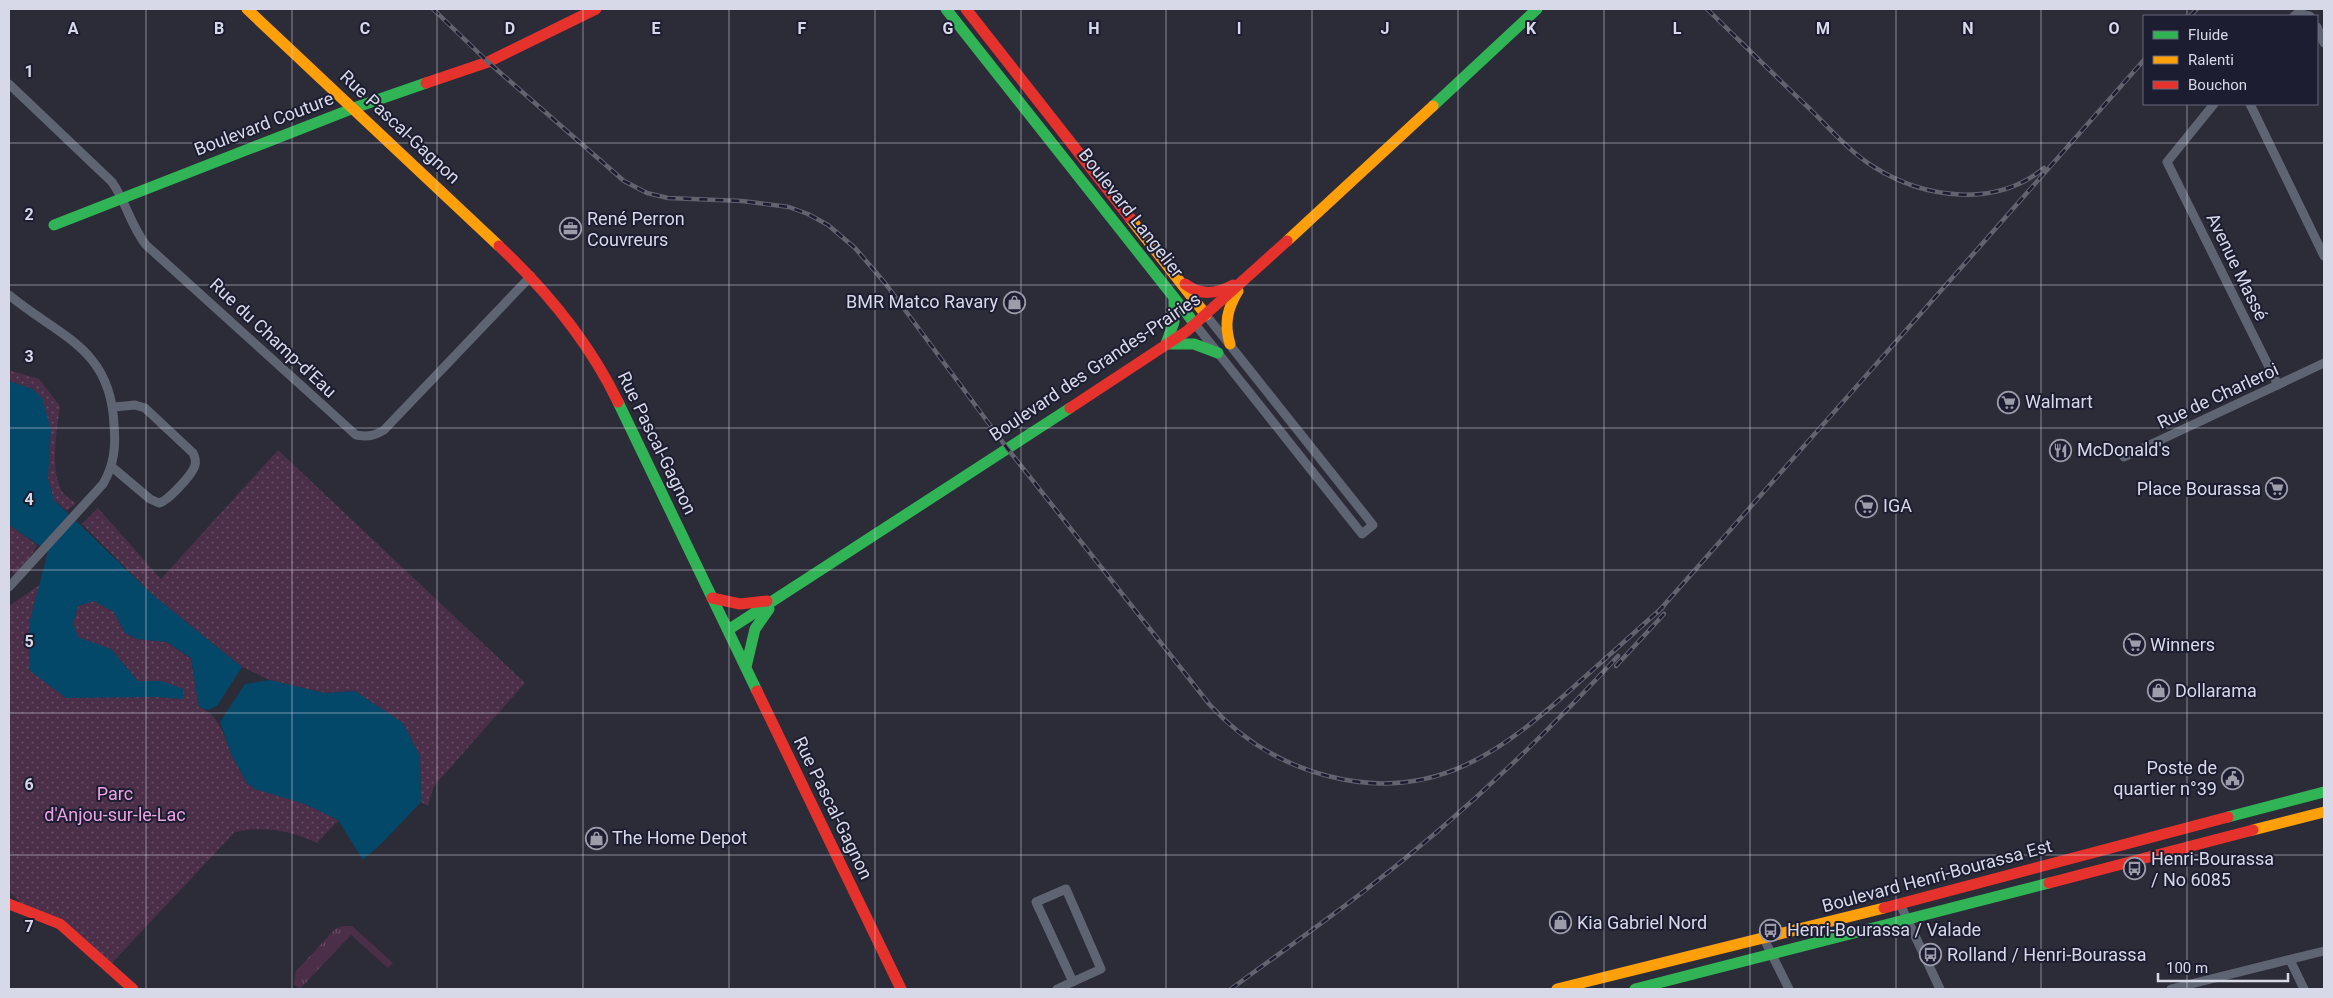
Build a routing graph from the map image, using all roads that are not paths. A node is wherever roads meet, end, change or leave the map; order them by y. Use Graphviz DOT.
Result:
graph roads {
  1 [pos="247,9"];
  2 [pos="596,9"];
  3 [pos="946,9"];
  4 [pos="966,9"];
  5 [pos="1537,9"];
  6 [pos="2295,15"];
  7 [pos="2308,15"];
  8 [pos="2318,29"];
  9 [pos="2324,43"];
  10 [pos="9,84"];
  11 [pos="2213,105"];
  12 [pos="2250,105"];
  13 [pos="354,108"];
  14 [pos="123,198"];
  15 [pos="54,225"];
  16 [pos="2324,256"];
  17 [pos="1173,273"];
  18 [pos="532,276"];
  19 [pos="1248,276"];
  20 [pos="9,295"];
  21 [pos="1173,296"];
  22 [pos="1206,315"];
  23 [pos="1195,324"];
  24 [pos="1166,344"];
  25 [pos="1230,344"];
  26 [pos="1218,353"];
  27 [pos="2324,363"];
  28 [pos="2278,386"];
  29 [pos="114,407"];
  30 [pos="2124,457"];
  31 [pos="112,467"];
  32 [pos="9,587"];
  33 [pos="712,598"];
  34 [pos="777,599"];
  35 [pos="728,630"];
  36 [pos="746,667"];
  37 [pos="2324,792"];
  38 [pos="2324,812"];
  39 [pos="9,904"];
  40 [pos="1900,904"];
  41 [pos="1907,920"];
  42 [pos="1764,938"];
  43 [pos="2324,951"];
  44 [pos="1772,955"];
  45 [pos="2290,960"];
  46 [pos="1073,982"];
  47 [pos="2200,986"];
  48 [pos="133,989"];
  49 [pos="901,989"];
  50 [pos="1058,989"];
  51 [pos="1557,989"];
  52 [pos="1635,989"];
  53 [pos="1789,989"];
  54 [pos="1940,989"];
  55 [pos="2171,989"];
  56 [pos="2304,989"];
  1 -- 13 [label="main road, Rue Pascal-Gagnon"];
  2 -- 13 [label="main road, Boulevard Couture"];
  3 -- 21 [label="main road, Boulevard Langelier"];
  4 -- 17 [label="main road, Boulevard Langelier"];
  5 -- 19 [label="main road, Boulevard des Grandes-Prairies"];
  6 -- 7 [label="street"];
  8 -- 9 [label="street"];
  10 -- 14 [label="street, Rue du Champ-d'Eau"];
  11 -- 28 [label="street, Avenue Massé"];
  12 -- 16 [label="street"];
  13 -- 14 [label="main road, Boulevard Couture"];
  13 -- 18 [label="main road, Rue Pascal-Gagnon"];
  14 -- 15 [label="main road, Boulevard Couture"];
  14 -- 18 [label="street, Rue du Champ-d'Eau"];
  17 -- 19 [label="main road"];
  17 -- 22 [label="main road, Boulevard Langelier"];
  18 -- 33 [label="main road, Rue Pascal-Gagnon"];
  19 -- 22 [label="main road, Boulevard des Grandes-Prairies"];
  19 -- 25 [label="main road"];
  20 -- 29 [label="street"];
  21 -- 23 [label="main road, Boulevard Langelier"];
  21 -- 24 [label="main road"];
  22 -- 23 [label="main road, Boulevard des Grandes-Prairies"];
  22 -- 25 [label="street, Boulevard Langelier"];
  23 -- 24 [label="main road, Boulevard des Grandes-Prairies"];
  23 -- 26 [label="street, Boulevard Langelier"];
  24 -- 26 [label="main road"];
  24 -- 34 [label="main road, Boulevard des Grandes-Prairies"];
  25 -- 26 [label="street, Boulevard Langelier"];
  27 -- 28 [label="street, Rue de Charleroi"];
  28 -- 30 [label="street, Rue de Charleroi"];
  29 -- 31 [label="street"];
  29 -- 31 [label="street"];
  31 -- 32 [label="street"];
  33 -- 34 [label="main road"];
  33 -- 35 [label="main road, Rue Pascal-Gagnon"];
  34 -- 35 [label="main road, Boulevard des Grandes-Prairies"];
  34 -- 36 [label="main road"];
  35 -- 36 [label="main road, Rue Pascal-Gagnon"];
  36 -- 49 [label="main road, Rue Pascal-Gagnon"];
  37 -- 40 [label="main road, Boulevard Henri-Bourassa Est"];
  38 -- 41 [label="main road, Boulevard Henri-Bourassa Est"];
  39 -- 48 [label="main road"];
  40 -- 41 [label="street"];
  40 -- 42 [label="main road, Boulevard Henri-Bourassa Est"];
  41 -- 44 [label="main road, Boulevard Henri-Bourassa Est"];
  41 -- 54 [label="street"];
  42 -- 44 [label="street"];
  42 -- 51 [label="main road, Boulevard Henri-Bourassa Est"];
  43 -- 45 [label="street"];
  44 -- 52 [label="main road, Boulevard Henri-Bourassa Est"];
  44 -- 53 [label="street"];
  45 -- 47 [label="street"];
  45 -- 56 [label="street"];
  46 -- 46 [label="street"];
  46 -- 50 [label="street"];
  47 -- 55 [label="street"];
}
